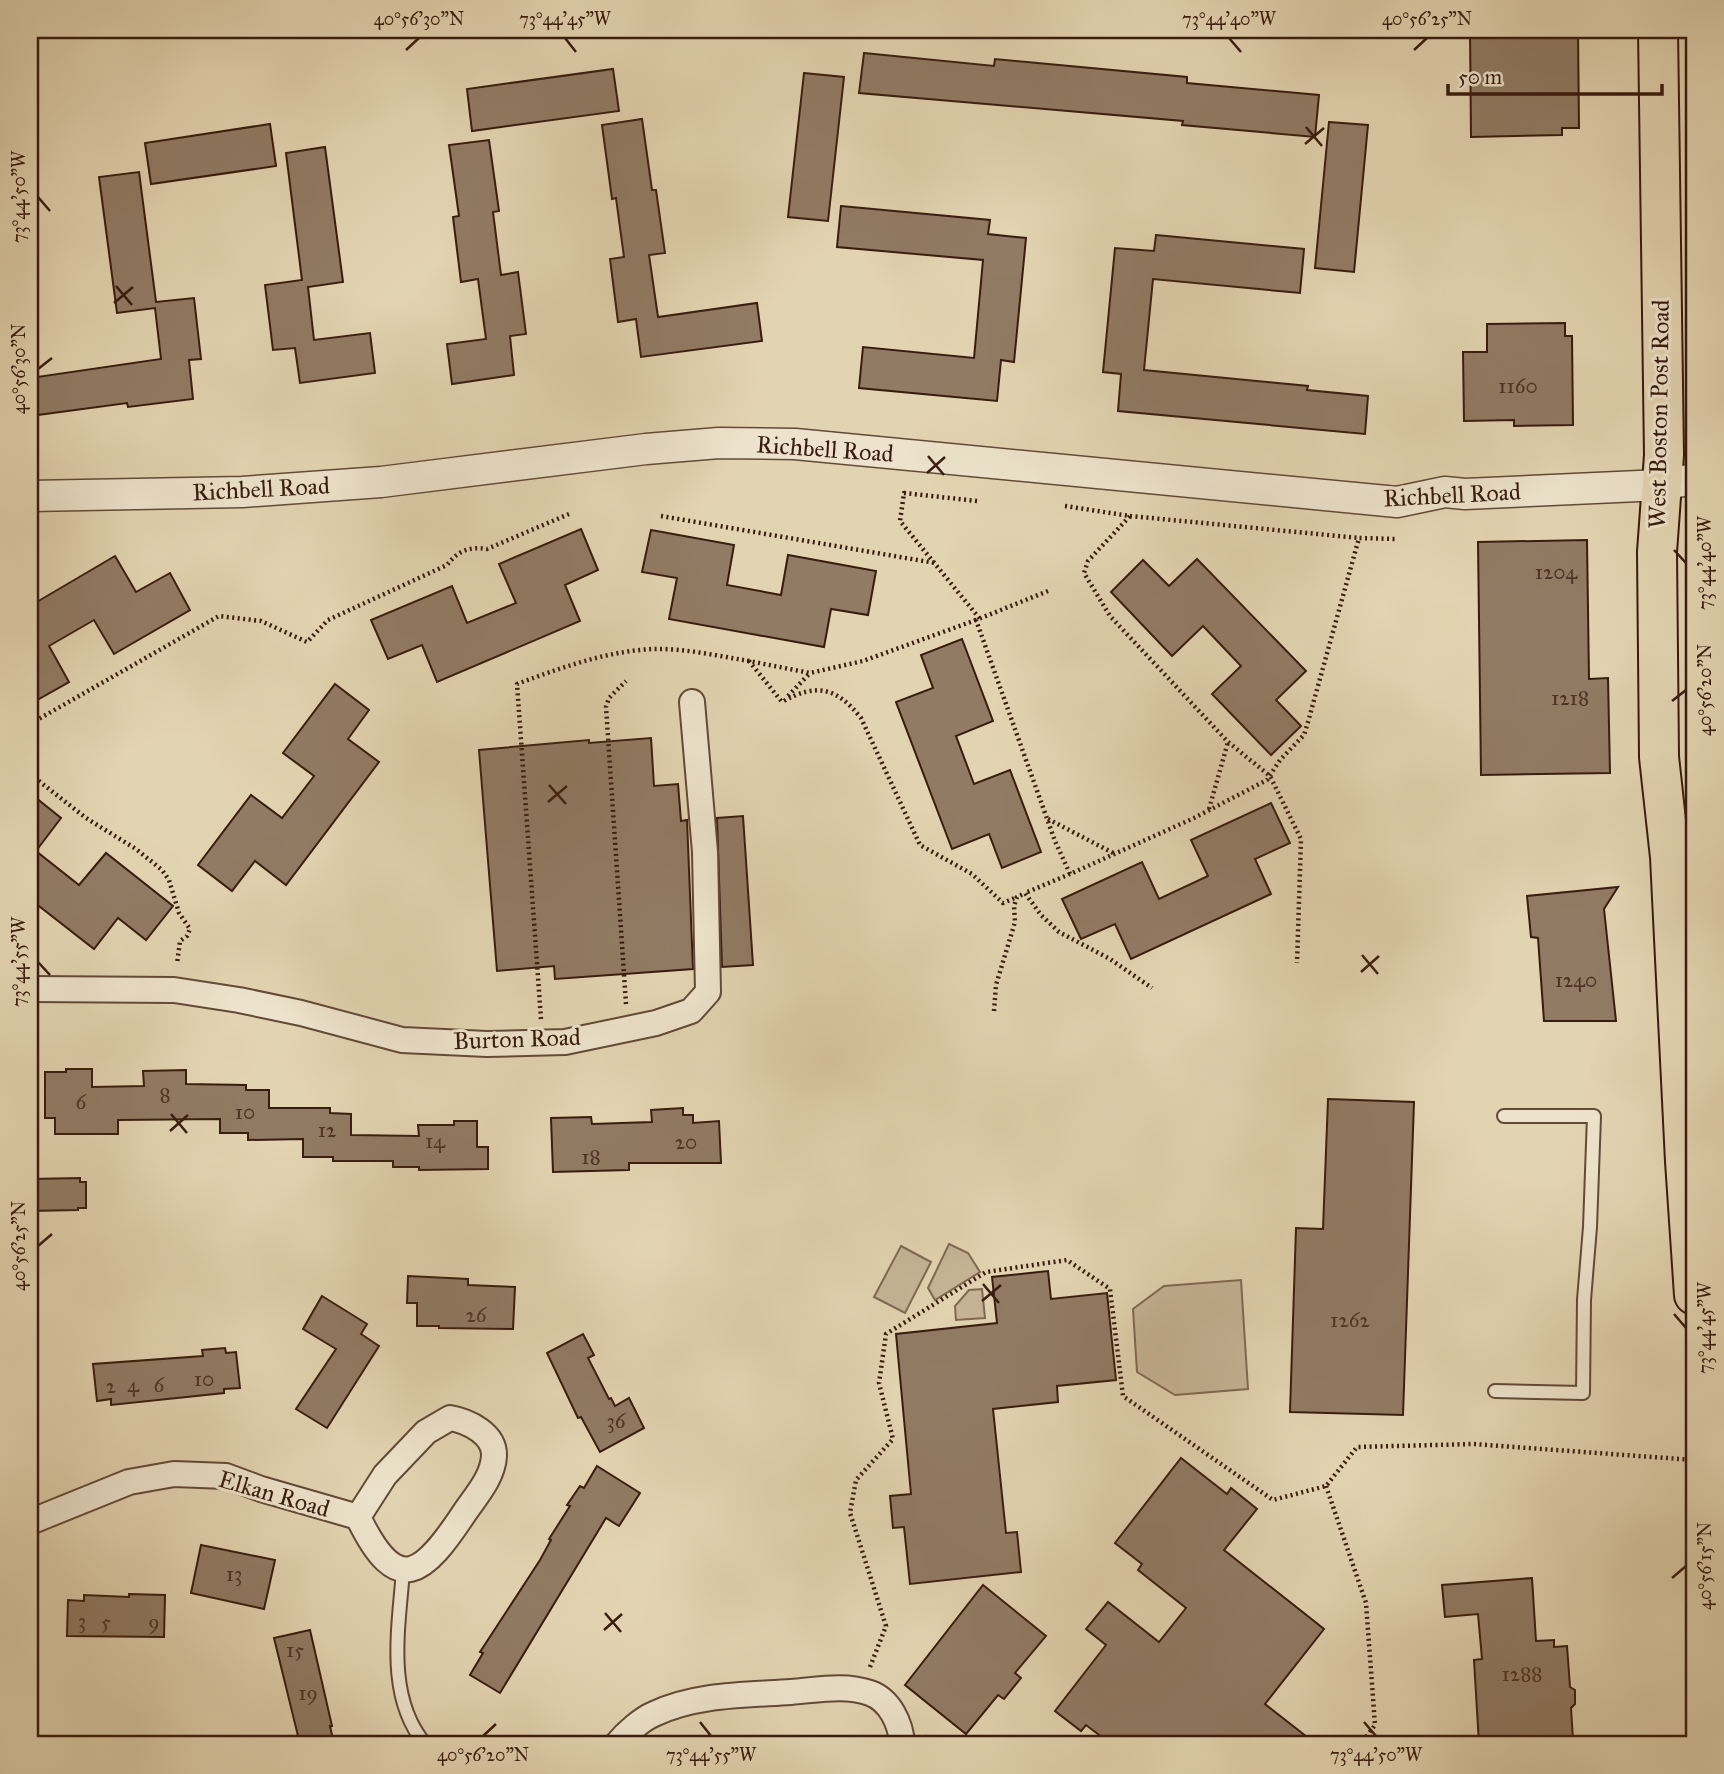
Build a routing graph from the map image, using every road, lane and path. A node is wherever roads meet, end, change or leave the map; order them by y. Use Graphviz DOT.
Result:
graph roads {
  1 [pos="1658,30"];
  2 [pos="1678,482"];
  3 [pos="30,496"];
  4 [pos="977,501"];
  5 [pos="1065,506"];
  6 [pos="569,514"];
  7 [pos="661,516"];
  8 [pos="1130,516"];
  9 [pos="1359,538"];
  10 [pos="1397,539"];
  11 [pos="935,564"];
  12 [pos="1048,592"];
  13 [pos="978,619"];
  14 [pos="749,661"];
  15 [pos="810,673"];
  16 [pos="626,681"];
  17 [pos="692,702"];
  18 [pos="782,702"];
  19 [pos="30,724"];
  20 [pos="1227,742"];
  21 [pos="30,774"];
  22 [pos="1270,776"];
  23 [pos="1209,810"];
  24 [pos="1047,818"];
  25 [pos="1115,854"];
  26 [pos="1070,874"];
  27 [pos="1026,893"];
  28 [pos="1017,897"];
  29 [pos="1297,963"];
  30 [pos="1152,988"];
  31 [pos="30,989"];
  32 [pos="174,990"];
  33 [pos="994,1011"];
  34 [pos="628,1029"];
  35 [pos="542,1043"];
  36 [pos="1504,1116"];
  37 [pos="1690,1160"];
  38 [pos="1694,1296"];
  39 [pos="1495,1391"];
  40 [pos="1694,1460"];
  41 [pos="1326,1486"];
  42 [pos="358,1517"];
  43 [pos="30,1522"];
  44 [pos="403,1570"];
  45 [pos="861,1691"];
  46 [pos="902,1740"];
  47 [pos="425,1744"];
  48 [pos="617,1744"];
  49 [pos="1015,1744"];
  50 [pos="1362,1744"];
  1 -- 2 [label="main road, West Boston Post Road"];
  2 -- 3 [label="street, Richbell Road"];
  2 -- 37 [label="main road, West Boston Post Road"];
  4 -- 11 [label="path"];
  5 -- 8 [label="path"];
  6 -- 19 [label="path"];
  7 -- 11 [label="path"];
  8 -- 9 [label="path"];
  8 -- 20 [label="path"];
  9 -- 10 [label="path"];
  9 -- 22 [label="path"];
  11 -- 13 [label="path"];
  12 -- 13 [label="path"];
  13 -- 15 [label="path"];
  13 -- 24 [label="path"];
  14 -- 15 [label="path"];
  14 -- 18 [label="path"];
  14 -- 35 [label="path"];
  15 -- 18 [label="path"];
  16 -- 34 [label="path"];
  17 -- 34 [label="street, Burton Road"];
  18 -- 28 [label="path"];
  20 -- 22 [label="path"];
  20 -- 23 [label="path"];
  21 -- 32 [label="path"];
  22 -- 23 [label="path"];
  22 -- 29 [label="path"];
  23 -- 25 [label="path"];
  24 -- 25 [label="path"];
  24 -- 26 [label="path"];
  25 -- 26 [label="path"];
  26 -- 27 [label="path"];
  27 -- 28 [label="path"];
  27 -- 30 [label="path"];
  28 -- 33 [label="path"];
  31 -- 32 [label="street, Burton Road"];
  32 -- 35 [label="street, Burton Road"];
  34 -- 35 [label="street, Burton Road"];
  36 -- 39 [label="lane"];
  37 -- 38 [label="main road, West Boston Post Road"];
  40 -- 41 [label="path"];
  41 -- 45 [label="path"];
  41 -- 50 [label="path"];
  42 -- 43 [label="street, Elkan Road"];
  42 -- 44 [label="street, Elkan Road"];
  42 -- 44 [label="street, Elkan Road"];
  44 -- 47 [label="lane"];
  45 -- 46 [label="street"];
  45 -- 48 [label="street"];
  46 -- 49 [label="path"];
}
